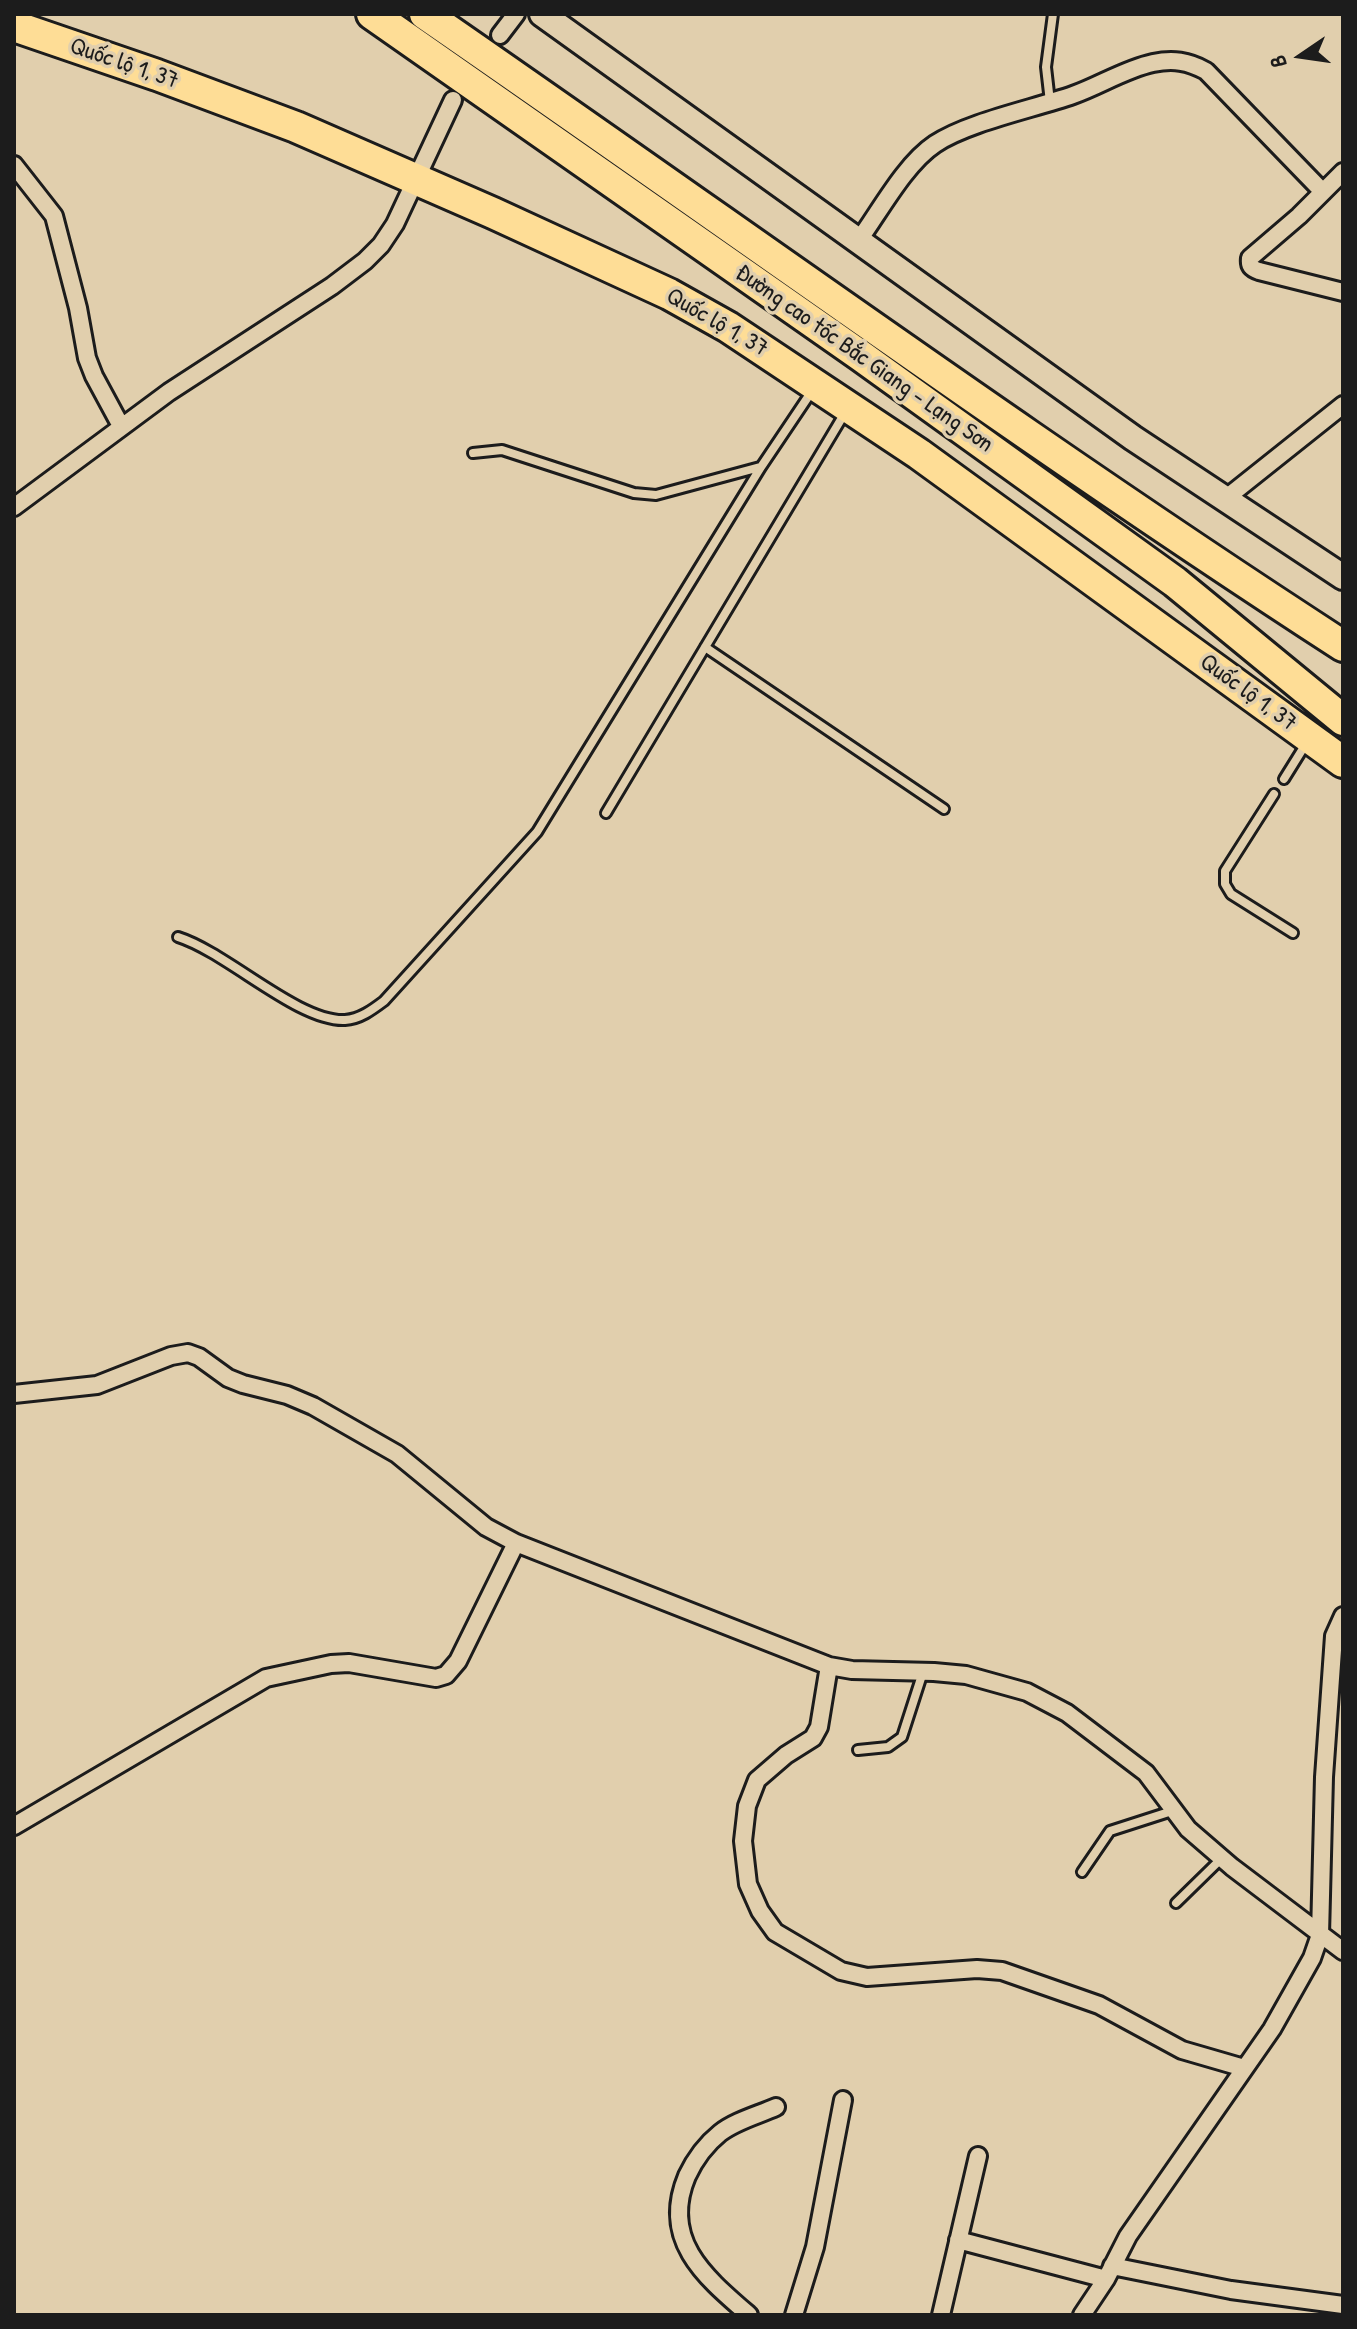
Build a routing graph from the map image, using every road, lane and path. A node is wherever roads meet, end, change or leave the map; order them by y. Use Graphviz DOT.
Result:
graph roads {
  1 [pos="372,14"];
  2 [pos="425,14"];
  3 [pos="516,14"];
  4 [pos="1053,14"];
  5 [pos="555,17"];
  6 [pos="14,26"];
  7 [pos="500,35"];
  8 [pos="453,100"];
  9 [pos="1050,102"];
  10 [pos="14,165"];
  11 [pos="1343,172"];
  12 [pos="415,179"];
  13 [pos="1323,192"];
  14 [pos="859,240"];
  15 [pos="1343,292"];
  16 [pos="817,384"];
  17 [pos="1343,405"];
  18 [pos="849,407"];
  19 [pos="121,426"];
  20 [pos="473,453"];
  21 [pos="761,467"];
  22 [pos="1225,499"];
  23 [pos="17,500"];
  24 [pos="1343,577"];
  25 [pos="1343,646"];
  26 [pos="705,647"];
  27 [pos="1343,720"];
  28 [pos="1310,738"];
  29 [pos="1343,762"];
  30 [pos="1284,779"];
  31 [pos="1274,794"];
  32 [pos="944,809"];
  33 [pos="606,813"];
  34 [pos="1293,933"];
  35 [pos="178,937"];
  36 [pos="14,1394"];
  37 [pos="516,1543"];
  38 [pos="1343,1616"];
  39 [pos="1338,1660"];
  40 [pos="829,1666"];
  41 [pos="923,1672"];
  42 [pos="858,1750"];
  43 [pos="1172,1811"];
  44 [pos="14,1826"];
  45 [pos="1222,1858"];
  46 [pos="1082,1872"];
  47 [pos="1176,1903"];
  48 [pos="1320,1935"];
  49 [pos="1343,1951"];
  50 [pos="1244,2068"];
  51 [pos="843,2100"];
  52 [pos="776,2107"];
  53 [pos="978,2156"];
  54 [pos="958,2240"];
  55 [pos="1109,2272"];
  56 [pos="1343,2305"];
  57 [pos="749,2315"];
  58 [pos="794,2315"];
  59 [pos="941,2315"];
  60 [pos="1082,2315"];
  1 -- 27 [label="highway, Đường cao tốc Bắc Giang - Lạng Sơn"];
  2 -- 25 [label="highway, Đường cao tốc Bắc Giang - Lạng Sơn"];
  3 -- 7 [label="street"];
  4 -- 9 [label="lane"];
  5 -- 14 [label="street"];
  6 -- 12 [label="highway, Quốc lộ 1, 37"];
  8 -- 12 [label="street"];
  9 -- 13 [label="street"];
  9 -- 14 [label="street"];
  10 -- 19 [label="street"];
  11 -- 13 [label="street"];
  12 -- 16 [label="highway, Quốc lộ 1, 37"];
  12 -- 19 [label="street"];
  13 -- 15 [label="street"];
  14 -- 22 [label="street"];
  16 -- 18 [label="highway, Quốc lộ 1, 37"];
  16 -- 21 [label="lane"];
  17 -- 22 [label="street"];
  18 -- 26 [label="lane"];
  18 -- 28 [label="highway, Quốc lộ 1, 37"];
  19 -- 23 [label="street"];
  20 -- 21 [label="lane"];
  21 -- 35 [label="lane"];
  22 -- 24 [label="street"];
  26 -- 32 [label="lane"];
  26 -- 33 [label="lane"];
  28 -- 29 [label="highway, Quốc lộ 1, 37"];
  28 -- 30 [label="lane"];
  31 -- 34 [label="lane"];
  36 -- 37 [label="street"];
  37 -- 40 [label="street"];
  37 -- 44 [label="street"];
  38 -- 39 [label="street"];
  39 -- 48 [label="street"];
  40 -- 41 [label="street"];
  40 -- 50 [label="street"];
  41 -- 42 [label="lane"];
  41 -- 43 [label="street"];
  43 -- 45 [label="street"];
  43 -- 46 [label="lane"];
  45 -- 47 [label="lane"];
  45 -- 48 [label="street"];
  48 -- 49 [label="street"];
  48 -- 50 [label="street"];
  50 -- 55 [label="street"];
  51 -- 58 [label="street"];
  52 -- 57 [label="street"];
  53 -- 54 [label="street"];
  54 -- 55 [label="street"];
  54 -- 59 [label="street"];
  55 -- 56 [label="street"];
  55 -- 60 [label="street"];
}
